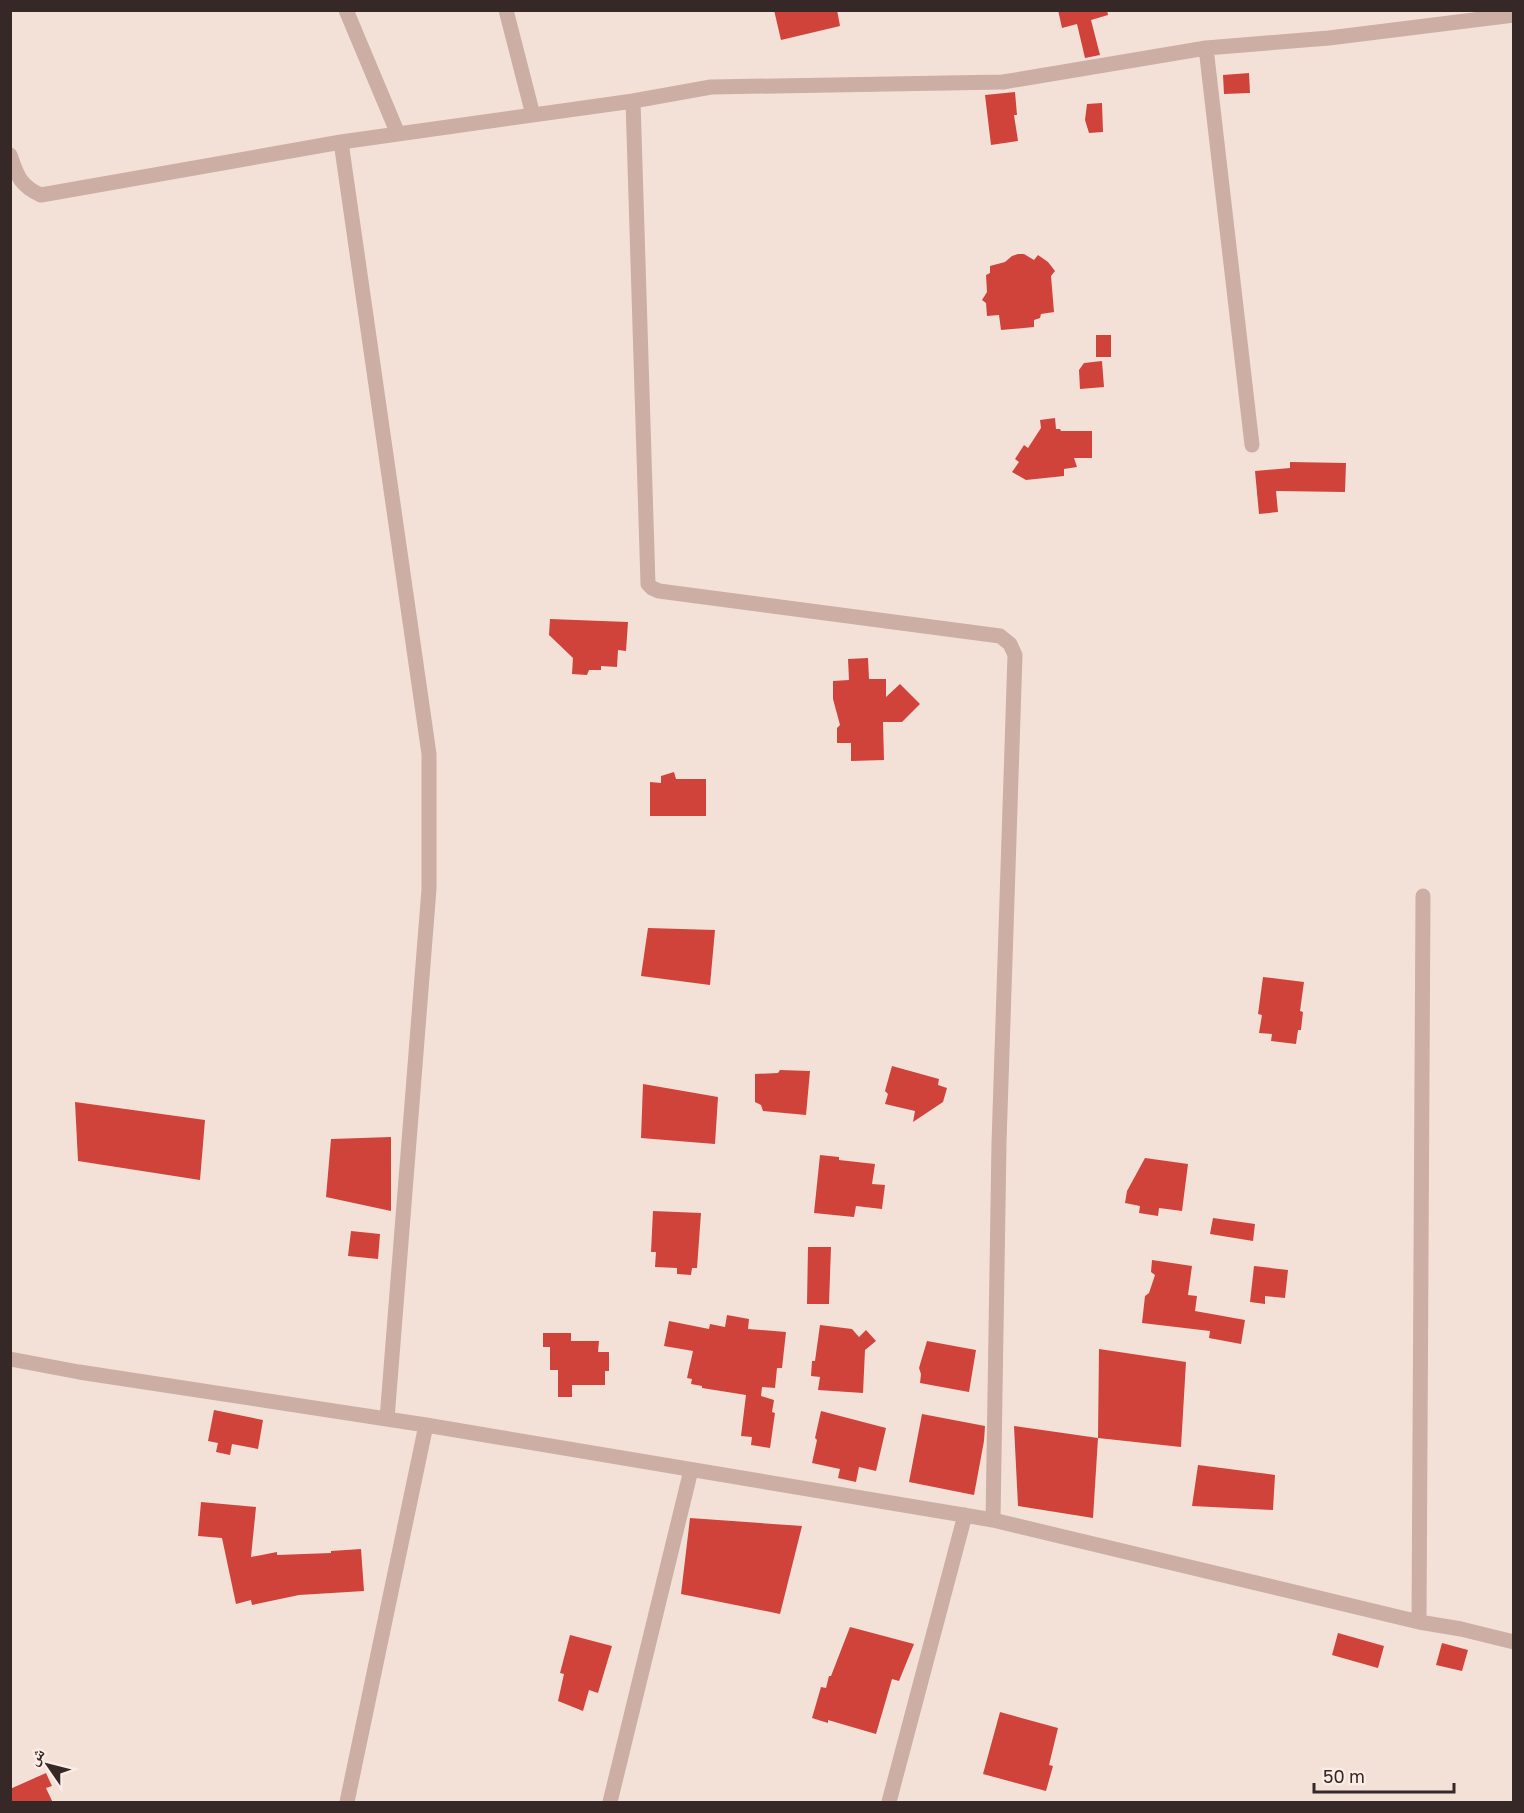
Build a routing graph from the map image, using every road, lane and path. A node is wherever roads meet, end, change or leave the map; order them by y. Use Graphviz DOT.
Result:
graph roads {
  1 [pos="346,10"];
  2 [pos="506,10"];
  3 [pos="1514,15"];
  4 [pos="1206,48"];
  5 [pos="633,101"];
  6 [pos="533,115"];
  7 [pos="398,134"];
  8 [pos="341,142"];
  9 [pos="10,155"];
  10 [pos="1252,445"];
  11 [pos="1423,896"];
  12 [pos="10,1359"];
  13 [pos="387,1419"];
  14 [pos="426,1425"];
  15 [pos="691,1470"];
  16 [pos="965,1515"];
  17 [pos="993,1520"];
  18 [pos="1419,1622"];
  19 [pos="1514,1642"];
  20 [pos="347,1803"];
  21 [pos="610,1803"];
  22 [pos="889,1803"];
  1 -- 7 [label="street"];
  2 -- 6 [label="street"];
  3 -- 4 [label="street"];
  4 -- 5 [label="street"];
  4 -- 10 [label="street"];
  5 -- 6 [label="street"];
  5 -- 17 [label="street"];
  6 -- 7 [label="street"];
  7 -- 8 [label="street"];
  8 -- 9 [label="street"];
  8 -- 13 [label="street"];
  11 -- 18 [label="street"];
  12 -- 13 [label="street"];
  13 -- 14 [label="street"];
  14 -- 15 [label="street"];
  14 -- 20 [label="street"];
  15 -- 16 [label="street"];
  15 -- 21 [label="street"];
  16 -- 17 [label="street"];
  16 -- 22 [label="street"];
  17 -- 18 [label="street"];
  18 -- 19 [label="street"];
}
